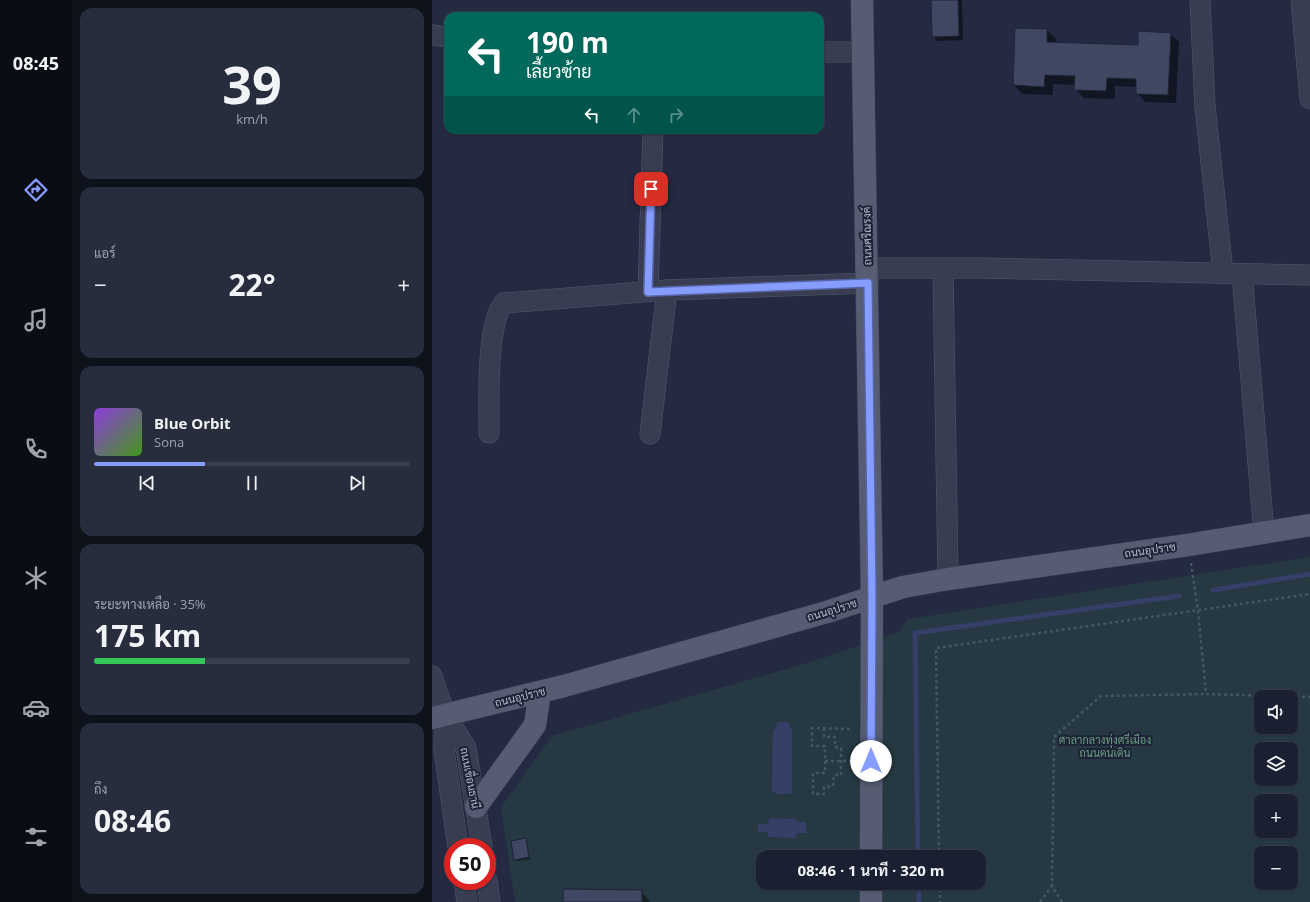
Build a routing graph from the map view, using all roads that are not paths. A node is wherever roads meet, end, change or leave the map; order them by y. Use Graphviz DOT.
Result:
graph roads {
  1 [pos="862,0"];
  2 [pos="1200,0"];
  3 [pos="1301,0"];
  4 [pos="432,35"];
  5 [pos="444,36"];
  6 [pos="824,52"];
  7 [pos="863,52"];
  8 [pos="1310,99"];
  9 [pos="653,134"];
  10 [pos="943,268"];
  11 [pos="1223,273"];
  12 [pos="1242,274"];
  13 [pos="1310,275"];
  14 [pos="867,276"];
  15 [pos="658,291"];
  16 [pos="489,433"];
  17 [pos="650,434"];
  18 [pos="1310,525"];
  19 [pos="1264,533"];
  20 [pos="948,579"];
  21 [pos="872,597"];
  22 [pos="432,676"];
  23 [pos="540,692"];
  24 [pos="439,716"];
  25 [pos="476,807"];
  26 [pos="457,838"];
  27 [pos="481,838"];
  28 [pos="871,850"];
  29 [pos="465,890"];
  30 [pos="488,890"];
  31 [pos="871,890"];
  32 [pos="467,902"];
  33 [pos="490,902"];
  34 [pos="872,902"];
  1 -- 7 [label="main road, ถนนศรีณรงค์"];
  2 -- 11 [label="street"];
  3 -- 8 [label="street"];
  4 -- 5 [label="street"];
  6 -- 7 [label="street"];
  7 -- 14 [label="main road, ถนนศรีณรงค์"];
  9 -- 15 [label="street"];
  10 -- 11 [label="street"];
  10 -- 14 [label="street"];
  10 -- 20 [label="street"];
  11 -- 12 [label="street"];
  12 -- 13 [label="street"];
  12 -- 19 [label="street"];
  14 -- 15 [label="street"];
  14 -- 21 [label="main road, ถนนศรีณรงค์"];
  15 -- 16 [label="street"];
  15 -- 17 [label="street"];
  18 -- 19 [label="main road, ถนนอุปราช"];
  19 -- 20 [label="main road, ถนนอุปราช"];
  20 -- 21 [label="main road, ถนนอุปราช"];
  21 -- 23 [label="main road, ถนนอุปราช"];
  21 -- 28 [label="main road, ถนนศรีณรงค์"];
  22 -- 24 [label="street, ถนนเขื่อนธานี"];
  23 -- 24 [label="main road, ถนนอุปราช"];
  23 -- 25 [label="main road"];
  24 -- 25 [label="street, ถนนเขื่อนธานี"];
  24 -- 26 [label="street, ถนนเขื่อนธานี"];
  25 -- 27 [label="street, ถนนเขื่อนธานี"];
  29 -- 32 [label="street"];
  30 -- 33 [label="street"];
  31 -- 34 [label="main road"];
}
